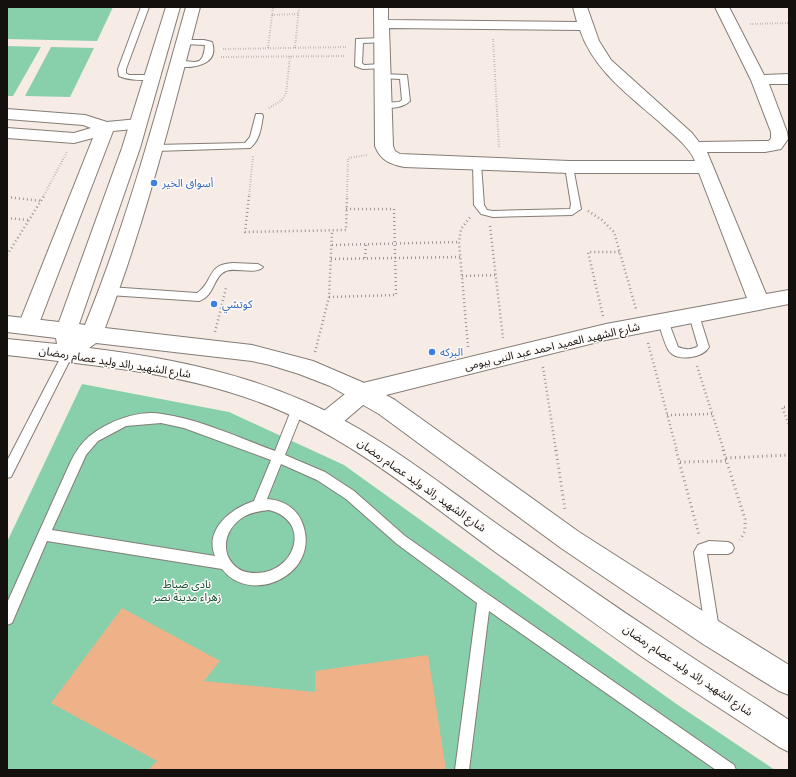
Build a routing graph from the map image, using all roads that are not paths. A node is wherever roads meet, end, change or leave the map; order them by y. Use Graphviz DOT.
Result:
graph roads {
  1 [pos="145,7"];
  2 [pos="173,7"];
  3 [pos="192,7"];
  4 [pos="382,7"];
  5 [pos="580,7"];
  6 [pos="722,7"];
  7 [pos="586,26"];
  8 [pos="382,32"];
  9 [pos="183,42"];
  10 [pos="178,64"];
  11 [pos="382,71"];
  12 [pos="152,77"];
  13 [pos="789,79"];
  14 [pos="759,80"];
  15 [pos="383,105"];
  16 [pos="7,114"];
  17 [pos="259,116"];
  18 [pos="138,124"];
  19 [pos="106,127"];
  20 [pos="784,132"];
  21 [pos="7,133"];
  22 [pos="695,147"];
  23 [pos="131,148"];
  24 [pos="155,148"];
  25 [pos="477,164"];
  26 [pos="569,167"];
  27 [pos="706,167"];
  28 [pos="258,267"];
  29 [pos="109,291"];
  30 [pos="789,297"];
  31 [pos="759,302"];
  32 [pos="694,315"];
  33 [pos="663,321"];
  34 [pos="18,325"];
  35 [pos="92,334"];
  36 [pos="67,343"];
  37 [pos="7,347"];
  38 [pos="363,392"];
  39 [pos="298,408"];
  40 [pos="327,422"];
  41 [pos="278,457"];
  42 [pos="7,473"];
  43 [pos="259,504"];
  44 [pos="45,535"];
  45 [pos="728,548"];
  46 [pos="225,564"];
  47 [pos="484,600"];
  48 [pos="7,618"];
  49 [pos="713,634"];
  50 [pos="789,681"];
  51 [pos="789,737"];
  52 [pos="462,770"];
  53 [pos="729,770"];
  1 -- 12 [label="lane"];
  2 -- 12 [label="street"];
  3 -- 9 [label="street"];
  4 -- 8 [label="street"];
  5 -- 7 [label="street"];
  6 -- 14 [label="street"];
  7 -- 8 [label="street"];
  7 -- 22 [label="street"];
  8 -- 11 [label="street"];
  8 -- 11 [label="lane"];
  9 -- 10 [label="street"];
  9 -- 10 [label="lane"];
  10 -- 24 [label="street"];
  11 -- 15 [label="street"];
  11 -- 15 [label="lane"];
  12 -- 18 [label="street"];
  13 -- 14 [label="street"];
  14 -- 20 [label="street"];
  15 -- 25 [label="street"];
  16 -- 19 [label="street"];
  17 -- 24 [label="lane"];
  18 -- 19 [label="street"];
  18 -- 23 [label="street"];
  19 -- 21 [label="street"];
  19 -- 34 [label="street"];
  20 -- 22 [label="street"];
  22 -- 27 [label="street"];
  23 -- 24 [label="street"];
  23 -- 36 [label="street"];
  24 -- 29 [label="street"];
  25 -- 26 [label="street"];
  25 -- 26 [label="lane"];
  26 -- 27 [label="street"];
  27 -- 31 [label="street"];
  28 -- 29 [label="lane"];
  29 -- 35 [label="street"];
  30 -- 31 [label="street, شارع الشهيد العميد احمد عبد النبى بيومى"];
  31 -- 32 [label="street, شارع الشهيد العميد احمد عبد النبى بيومى"];
  32 -- 33 [label="street, شارع الشهيد العميد احمد عبد النبى بيومى"];
  32 -- 33 [label="lane"];
  33 -- 38 [label="street, شارع الشهيد العميد احمد عبد النبى بيومى"];
  34 -- 36 [label="street, شارع الشهيد رائد وليد عصام رمضان"];
  35 -- 36 [label="street, شارع الشهيد رائد وليد عصام رمضان"];
  35 -- 38 [label="street, شارع الشهيد رائد وليد عصام رمضان"];
  36 -- 37 [label="street, شارع الشهيد رائد وليد عصام رمضان"];
  36 -- 39 [label="street, شارع الشهيد رائد وليد عصام رمضان"];
  36 -- 42 [label="lane"];
  38 -- 40 [label="street, شارع الشهيد العميد احمد عبد النبى بيومى"];
  38 -- 49 [label="street, شارع الشهيد رائد وليد عصام رمضان"];
  39 -- 40 [label="street, شارع الشهيد رائد وليد عصام رمضان"];
  39 -- 41 [label="lane"];
  40 -- 51 [label="street, شارع الشهيد رائد وليد عصام رمضان"];
  41 -- 43 [label="lane"];
  41 -- 44 [label="lane"];
  41 -- 47 [label="lane"];
  43 -- 46 [label="lane"];
  43 -- 46 [label="lane"];
  44 -- 46 [label="lane"];
  44 -- 48 [label="lane"];
  45 -- 49 [label="lane"];
  47 -- 52 [label="lane"];
  47 -- 53 [label="lane"];
  49 -- 50 [label="street, شارع الشهيد رائد وليد عصام رمضان"];
}
